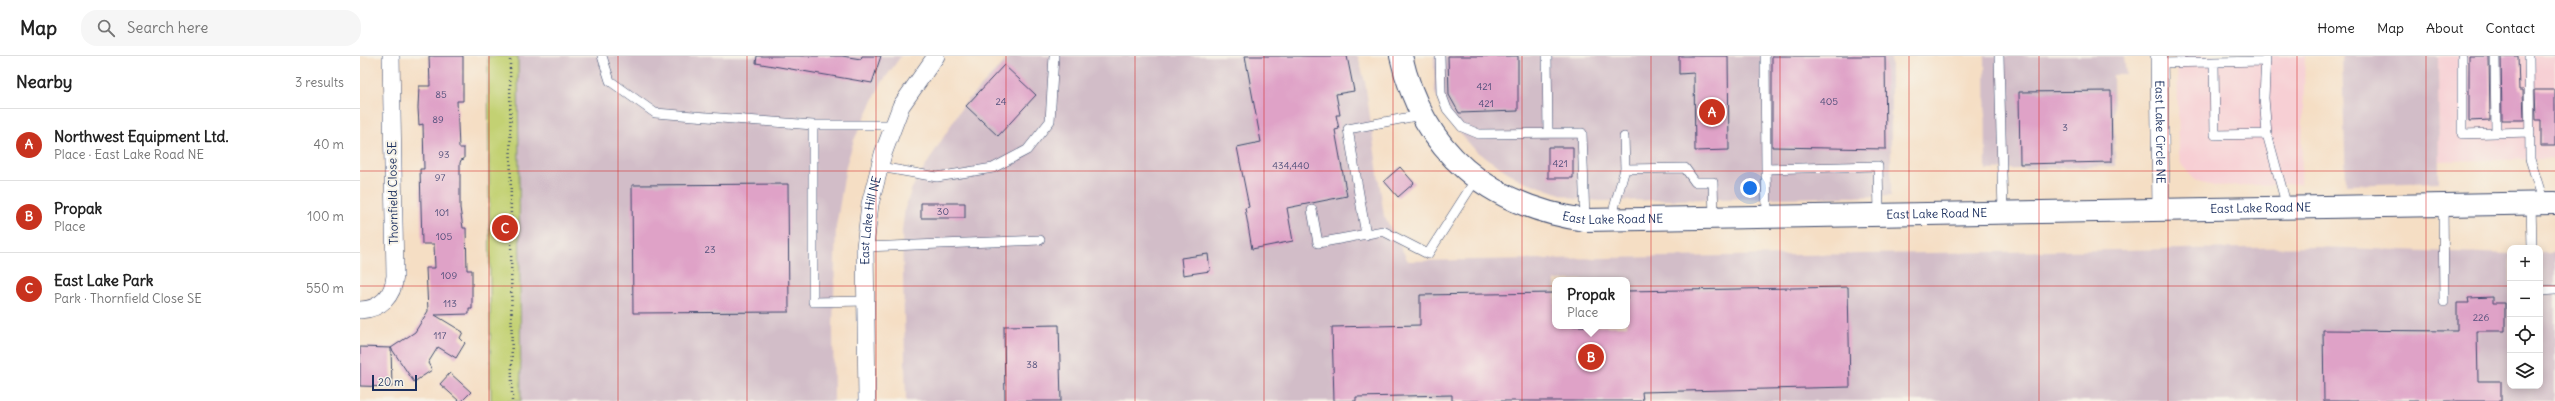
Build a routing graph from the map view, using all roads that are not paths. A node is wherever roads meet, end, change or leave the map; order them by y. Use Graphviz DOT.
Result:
graph roads {
  1 [pos="391,56"];
  2 [pos="602,56"];
  3 [pos="936,56"];
  4 [pos="1054,56"];
  5 [pos="1400,56"];
  6 [pos="1440,56"];
  7 [pos="1547,56"];
  8 [pos="1765,56"];
  9 [pos="1999,56"];
  10 [pos="2462,56"];
  11 [pos="2495,56"];
  12 [pos="2529,56"];
  13 [pos="2266,58"];
  14 [pos="2159,60"];
  15 [pos="2214,62"];
  16 [pos="1421,115"];
  17 [pos="814,125"];
  18 [pos="894,125"];
  19 [pos="2530,132"];
  20 [pos="1548,133"];
  21 [pos="2496,133"];
  22 [pos="2267,134"];
  23 [pos="1624,137"];
  24 [pos="880,167"];
  25 [pos="1625,169"];
  26 [pos="1766,169"];
  27 [pos="1476,179"];
  28 [pos="2543,203"];
  29 [pos="2443,204"];
  30 [pos="2286,207"];
  31 [pos="2161,209"];
  32 [pos="1312,210"];
  33 [pos="2002,212"];
  34 [pos="1879,214"];
  35 [pos="1767,216"];
  36 [pos="1714,218"];
  37 [pos="1585,220"];
  38 [pos="1611,220"];
  39 [pos="1366,234"];
  40 [pos="1040,240"];
  41 [pos="2533,245"];
  42 [pos="865,247"];
  43 [pos="2555,290"];
  44 [pos="2543,291"];
  45 [pos="866,301"];
  46 [pos="2444,302"];
  47 [pos="360,310"];
  48 [pos="867,401"];
  1 -- 47 [label="street, Thornfield Close SE"];
  2 -- 17 [label="lane"];
  3 -- 18 [label="street, East Lake Hill NE"];
  4 -- 24 [label="lane"];
  5 -- 16 [label="street, East Lake Road NE"];
  6 -- 20 [label="lane"];
  7 -- 20 [label="lane"];
  8 -- 26 [label="lane"];
  9 -- 33 [label="lane"];
  10 -- 21 [label="lane"];
  11 -- 21 [label="lane"];
  12 -- 19 [label="lane"];
  13 -- 15 [label="lane"];
  13 -- 22 [label="lane"];
  14 -- 15 [label="lane"];
  14 -- 31 [label="street, East Lake Circle NE"];
  15 -- 22 [label="lane"];
  16 -- 27 [label="street, East Lake Road NE"];
  16 -- 39 [label="lane"];
  17 -- 18 [label="lane"];
  17 -- 45 [label="lane"];
  18 -- 24 [label="street, East Lake Hill NE"];
  19 -- 21 [label="lane"];
  19 -- 28 [label="lane"];
  20 -- 37 [label="lane"];
  22 -- 30 [label="lane"];
  23 -- 25 [label="lane"];
  24 -- 42 [label="street, East Lake Hill NE"];
  25 -- 36 [label="lane"];
  25 -- 38 [label="lane"];
  26 -- 34 [label="lane"];
  26 -- 35 [label="lane"];
  27 -- 37 [label="street, East Lake Road NE"];
  27 -- 39 [label="lane"];
  28 -- 29 [label="street, East Lake Road NE"];
  28 -- 41 [label="lane"];
  29 -- 30 [label="street, East Lake Road NE"];
  29 -- 46 [label="lane"];
  30 -- 31 [label="street, East Lake Road NE"];
  31 -- 33 [label="street, East Lake Road NE"];
  32 -- 39 [label="lane"];
  33 -- 34 [label="street, East Lake Road NE"];
  34 -- 35 [label="street, East Lake Road NE"];
  35 -- 36 [label="street, East Lake Road NE"];
  36 -- 38 [label="street, East Lake Road NE"];
  37 -- 38 [label="street, East Lake Road NE"];
  40 -- 42 [label="lane"];
  42 -- 45 [label="street, East Lake Hill NE"];
  43 -- 44 [label="lane"];
  45 -- 48 [label="street, East Lake Hill NE"];
}
